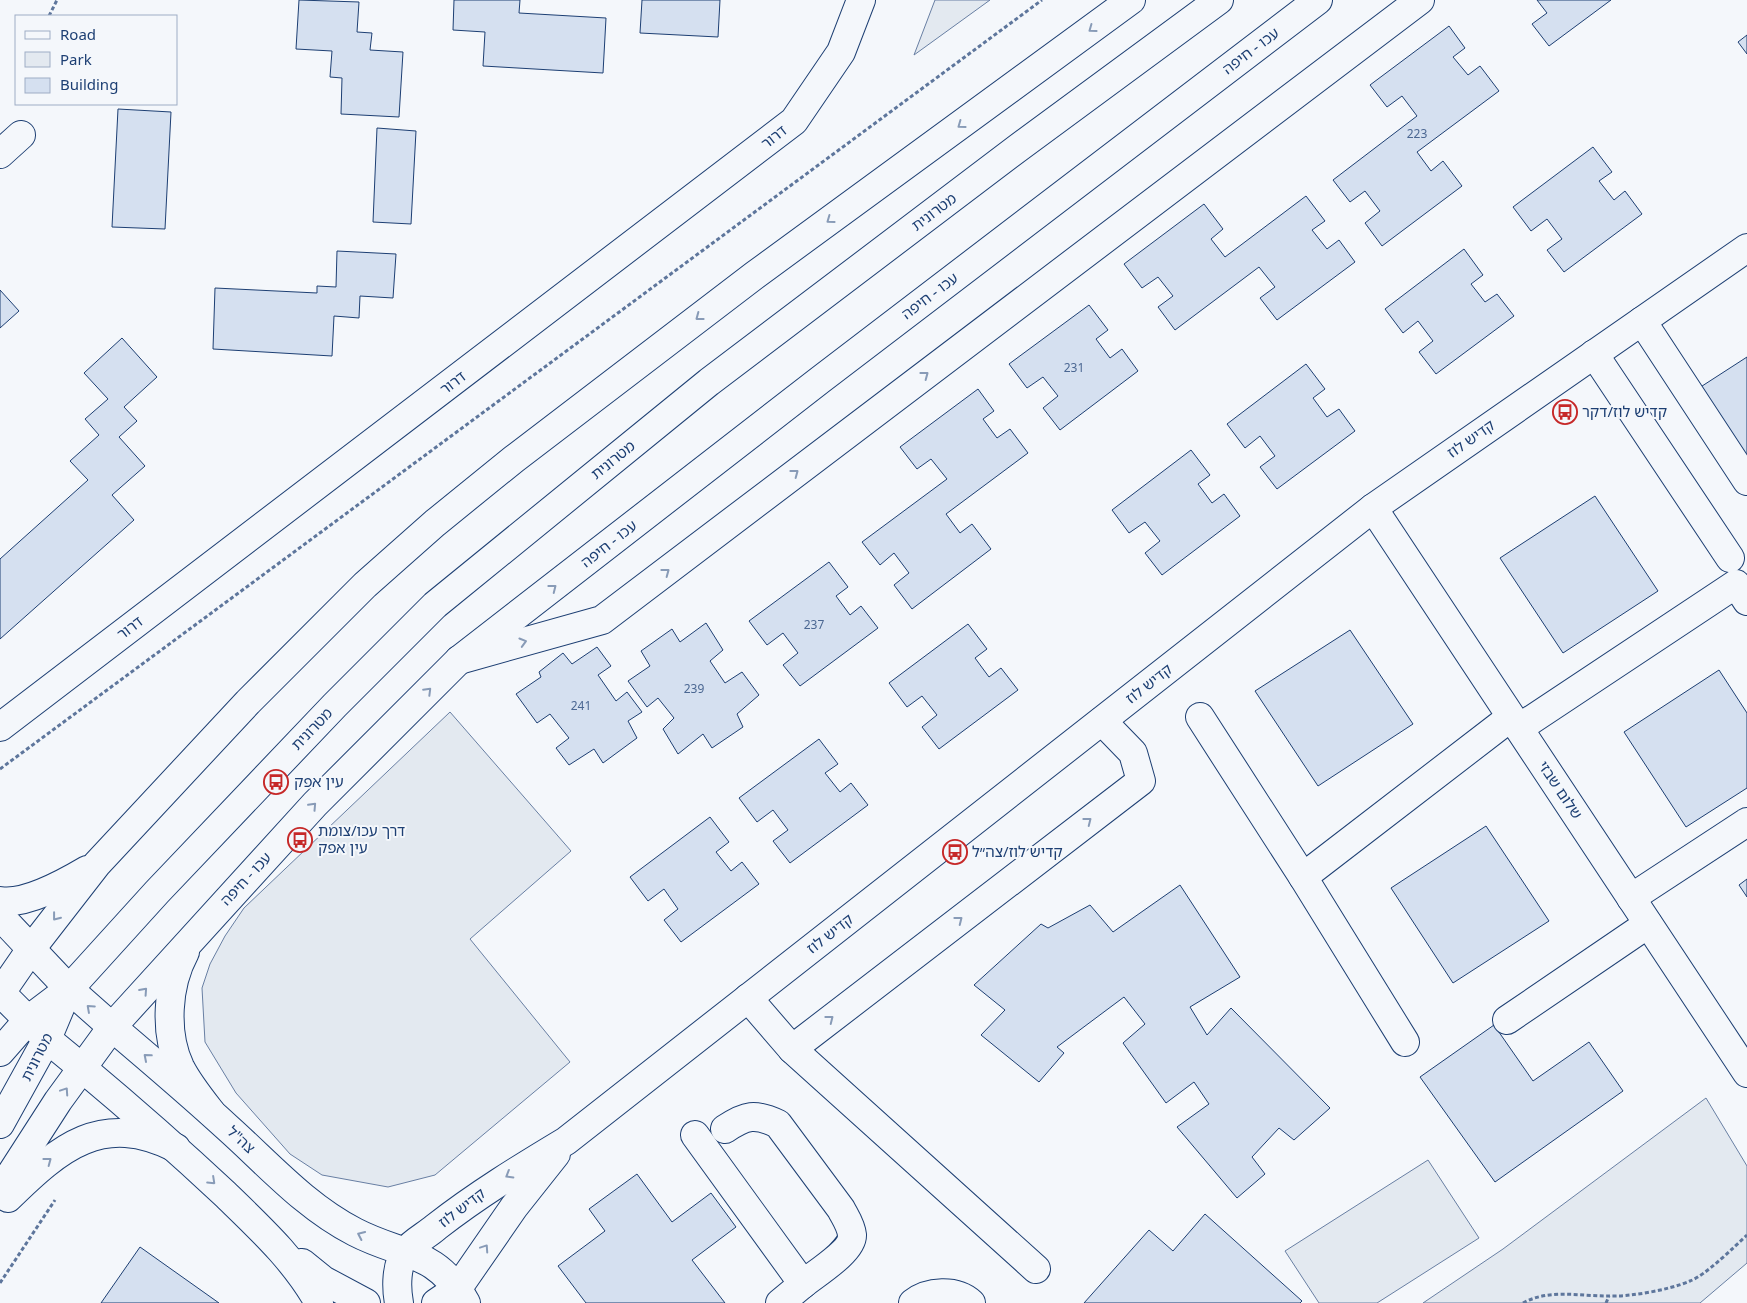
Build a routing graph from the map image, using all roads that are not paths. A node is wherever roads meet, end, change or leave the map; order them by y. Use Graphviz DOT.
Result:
graph roads {
  1 [pos="860,0"];
  2 [pos="1131,0"];
  3 [pos="1219,0"];
  4 [pos="1318,0"];
  5 [pos="1420,0"];
  6 [pos="21,135"];
  7 [pos="0,154"];
  8 [pos="1747,248"];
  9 [pos="1642,321"];
  10 [pos="1594,354"];
  11 [pos="1747,481"];
  12 [pos="1373,508"];
  13 [pos="1730,558"];
  14 [pos="1747,601"];
  15 [pos="459,660"];
  16 [pos="1200,717"];
  17 [pos="1102,721"];
  18 [pos="1515,723"];
  19 [pos="0,727"];
  20 [pos="1747,822"];
  21 [pos="97,864"];
  22 [pos="1303,877"];
  23 [pos="1631,898"];
  24 [pos="0,901"];
  25 [pos="0,916"];
  26 [pos="1648,924"];
  27 [pos="194,935"];
  28 [pos="31,949"];
  29 [pos="69,989"];
  30 [pos="0,993"];
  31 [pos="748,998"];
  32 [pos="28,1020"];
  33 [pos="1507,1020"];
  34 [pos="112,1027"];
  35 [pos="47,1039"];
  36 [pos="1405,1042"];
  37 [pos="792,1049"];
  38 [pos="0,1052"];
  39 [pos="82,1067"];
  40 [pos="1747,1072"];
  41 [pos="211,1112"];
  42 [pos="0,1124"];
  43 [pos="726,1129"];
  44 [pos="695,1135"];
  45 [pos="566,1141"];
  46 [pos="176,1148"];
  47 [pos="0,1191"];
  48 [pos="0,1206"];
  49 [pos="264,1231"];
  50 [pos="406,1251"];
  51 [pos="1036,1269"];
  52 [pos="803,1284"];
  53 [pos="453,1298"];
  54 [pos="319,1303"];
  55 [pos="366,1303"];
  56 [pos="399,1303"];
  57 [pos="780,1303"];
  58 [pos="913,1303"];
  59 [pos="971,1303"];
  1 -- 19 [label="main road, דרור"];
  2 -- 21 [label="main road, one-way"];
  3 -- 29 [label="main road, מטרונית"];
  15 -- 4 [label="main road, עכו - חיפה, one-way"];
  15 -- 5 [label="main road, one-way"];
  6 -- 7 [label="main road"];
  8 -- 9 [label="main road, קדיש לוז"];
  9 -- 10 [label="main road, קדיש לוז"];
  9 -- 11 [label="main road"];
  10 -- 12 [label="main road, קדיש לוז"];
  10 -- 13 [label="main road"];
  12 -- 17 [label="main road, קדיש לוז"];
  12 -- 18 [label="main road, שלום שבזי"];
  14 -- 18 [label="main road"];
  27 -- 15 [label="main road, עכו - חיפה, one-way"];
  16 -- 22 [label="main road"];
  17 -- 31 [label="main road, קדיש לוז"];
  37 -- 17 [label="main road, one-way"];
  18 -- 22 [label="main road"];
  18 -- 23 [label="main road, שלום שבזי"];
  20 -- 23 [label="main road"];
  21 -- 24 [label="main road"];
  21 -- 28 [label="main road, one-way"];
  22 -- 36 [label="main road"];
  23 -- 26 [label="main road, שלום שבזי"];
  25 -- 28 [label="main road, צה\"ל"];
  26 -- 33 [label="main road"];
  26 -- 40 [label="main road, שלום שבזי"];
  34 -- 27 [label="main road, עכו - חיפה, one-way"];
  27 -- 41 [label="main road"];
  28 -- 29 [label="main road, צה\"ל"];
  28 -- 30 [label="main road"];
  29 -- 32 [label="main road, מטרונית"];
  34 -- 29 [label="main road, צה\"ל, one-way"];
  29 -- 35 [label="main road, מטרונית"];
  30 -- 32 [label="main road"];
  31 -- 37 [label="main road"];
  31 -- 45 [label="main road, קדיש לוז"];
  32 -- 35 [label="main road"];
  32 -- 38 [label="main road, מטרונית"];
  34 -- 39 [label="main road, עכו - חיפה"];
  41 -- 34 [label="main road, צה\"ל, one-way"];
  35 -- 39 [label="main road"];
  35 -- 42 [label="main road, מטרונית"];
  37 -- 51 [label="main road"];
  39 -- 46 [label="main road"];
  47 -- 39 [label="main road, עכו - חיפה, one-way"];
  50 -- 41 [label="main road, צה\"ל, one-way"];
  43 -- 52 [label="main road"];
  44 -- 52 [label="main road"];
  45 -- 50 [label="main road, קדיש לוז, one-way"];
  53 -- 45 [label="main road, קדיש לוז, one-way"];
  48 -- 46 [label="main road, one-way"];
  46 -- 49 [label="main road, one-way"];
  49 -- 54 [label="main road"];
  49 -- 55 [label="main road"];
  50 -- 53 [label="main road, צה\"ל"];
  50 -- 56 [label="main road"];
  52 -- 57 [label="main road"];
  58 -- 59 [label="main road"];
}
